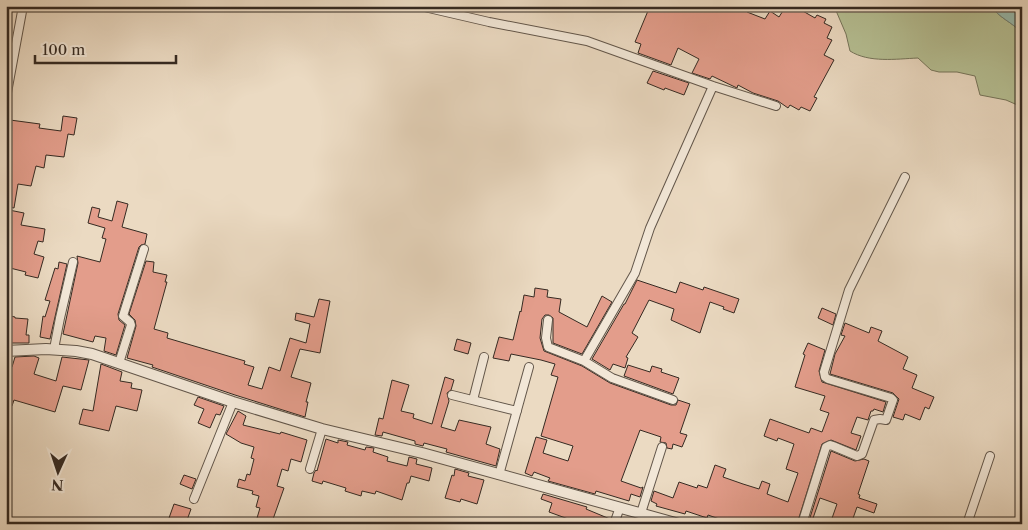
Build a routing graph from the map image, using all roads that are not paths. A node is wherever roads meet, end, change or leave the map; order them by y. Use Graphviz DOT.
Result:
graph roads {
  1 [pos="23,6"];
  2 [pos="420,6"];
  3 [pos="713,86"];
  4 [pos="6,98"];
  5 [pos="776,106"];
  6 [pos="905,177"];
  7 [pos="144,249"];
  8 [pos="73,262"];
  9 [pos="548,320"];
  10 [pos="54,349"];
  11 [pos="6,351"];
  12 [pos="484,357"];
  13 [pos="584,361"];
  14 [pos="119,363"];
  15 [pos="529,367"];
  16 [pos="452,395"];
  17 [pos="473,400"];
  18 [pos="673,400"];
  19 [pos="233,402"];
  20 [pos="517,411"];
  21 [pos="322,429"];
  22 [pos="662,447"];
  23 [pos="990,456"];
  24 [pos="310,469"];
  25 [pos="499,475"];
  26 [pos="194,499"];
  27 [pos="620,507"];
  28 [pos="641,513"];
  29 [pos="614,524"];
  30 [pos="679,524"];
  31 [pos="802,524"];
  32 [pos="967,524"];
  1 -- 4 [label="street"];
  2 -- 3 [label="street"];
  3 -- 5 [label="street"];
  3 -- 13 [label="street"];
  6 -- 31 [label="street"];
  7 -- 14 [label="street"];
  8 -- 10 [label="street"];
  9 -- 13 [label="street"];
  10 -- 11 [label="street"];
  10 -- 14 [label="street"];
  12 -- 17 [label="street"];
  13 -- 18 [label="street"];
  14 -- 19 [label="street"];
  15 -- 20 [label="street"];
  16 -- 17 [label="street"];
  17 -- 20 [label="street"];
  19 -- 21 [label="street"];
  19 -- 26 [label="street"];
  20 -- 25 [label="street"];
  21 -- 24 [label="street"];
  21 -- 25 [label="street"];
  22 -- 28 [label="street"];
  23 -- 32 [label="street"];
  25 -- 27 [label="street"];
  27 -- 28 [label="street"];
  27 -- 29 [label="street"];
  28 -- 30 [label="street"];
}
